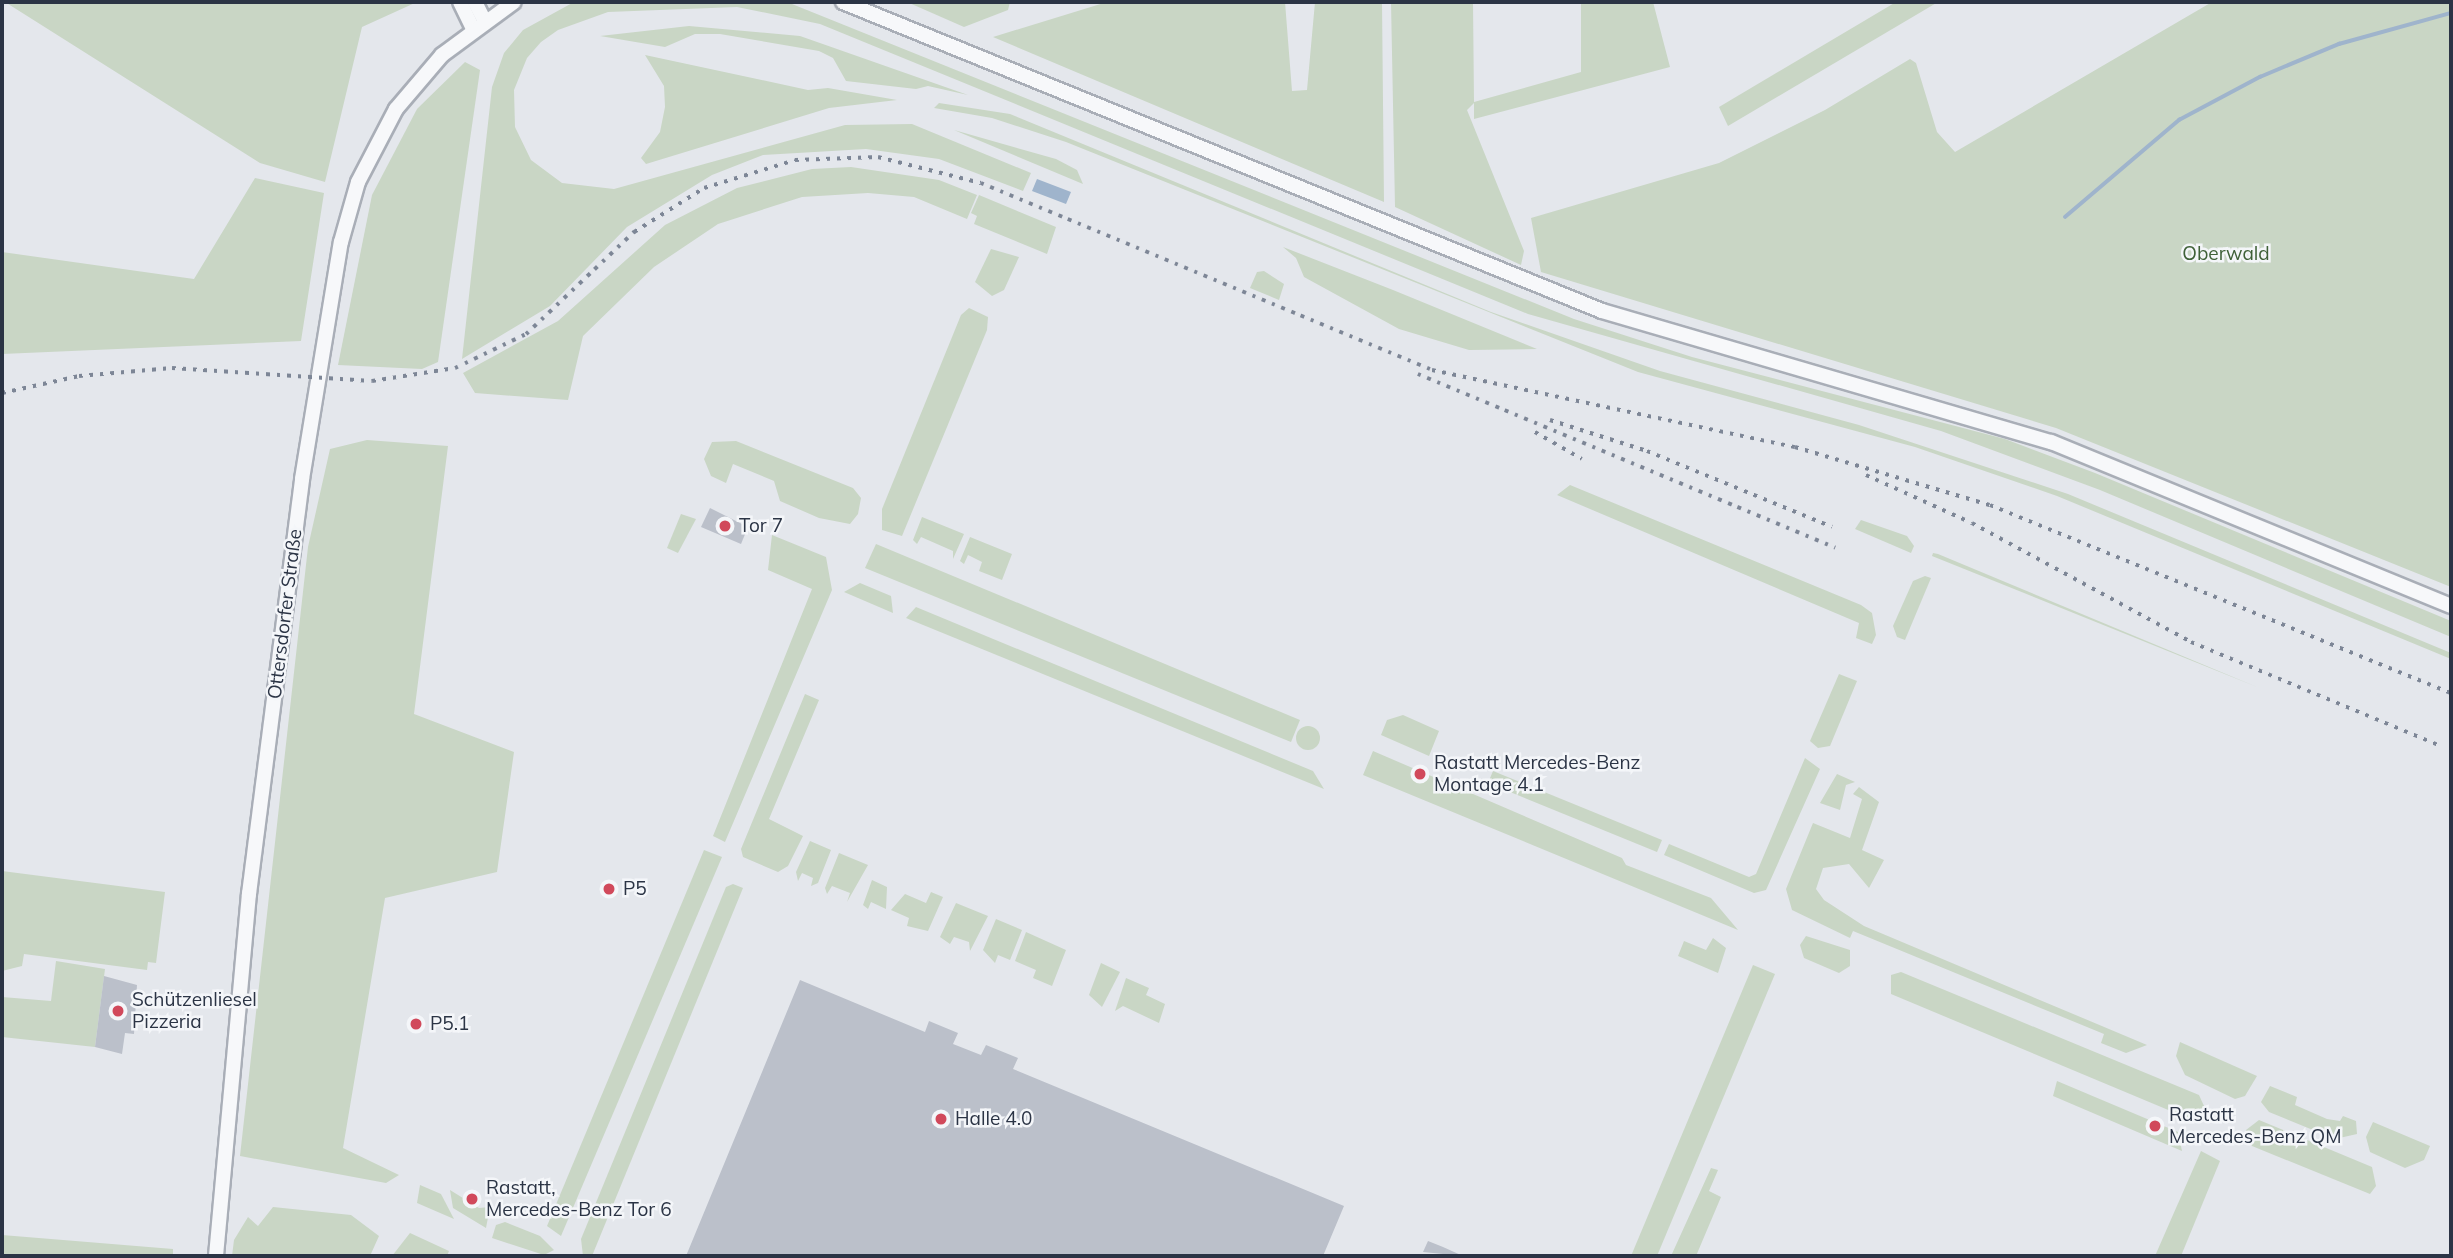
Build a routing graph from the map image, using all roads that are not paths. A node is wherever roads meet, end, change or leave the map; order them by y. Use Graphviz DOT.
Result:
graph roads {
  1 [pos="460,2"];
  2 [pos="475,2"];
  3 [pos="514,2"];
  4 [pos="843,2"];
  5 [pos="478,24"];
  6 [pos="2451,606"];
  7 [pos="215,1256"];
  1 -- 5 [label="street"];
  2 -- 5 [label="street"];
  3 -- 5 [label="street, Ottersdorfer Straße"];
  4 -- 6 [label="street"];
  5 -- 7 [label="street, Ottersdorfer Straße"];
}
